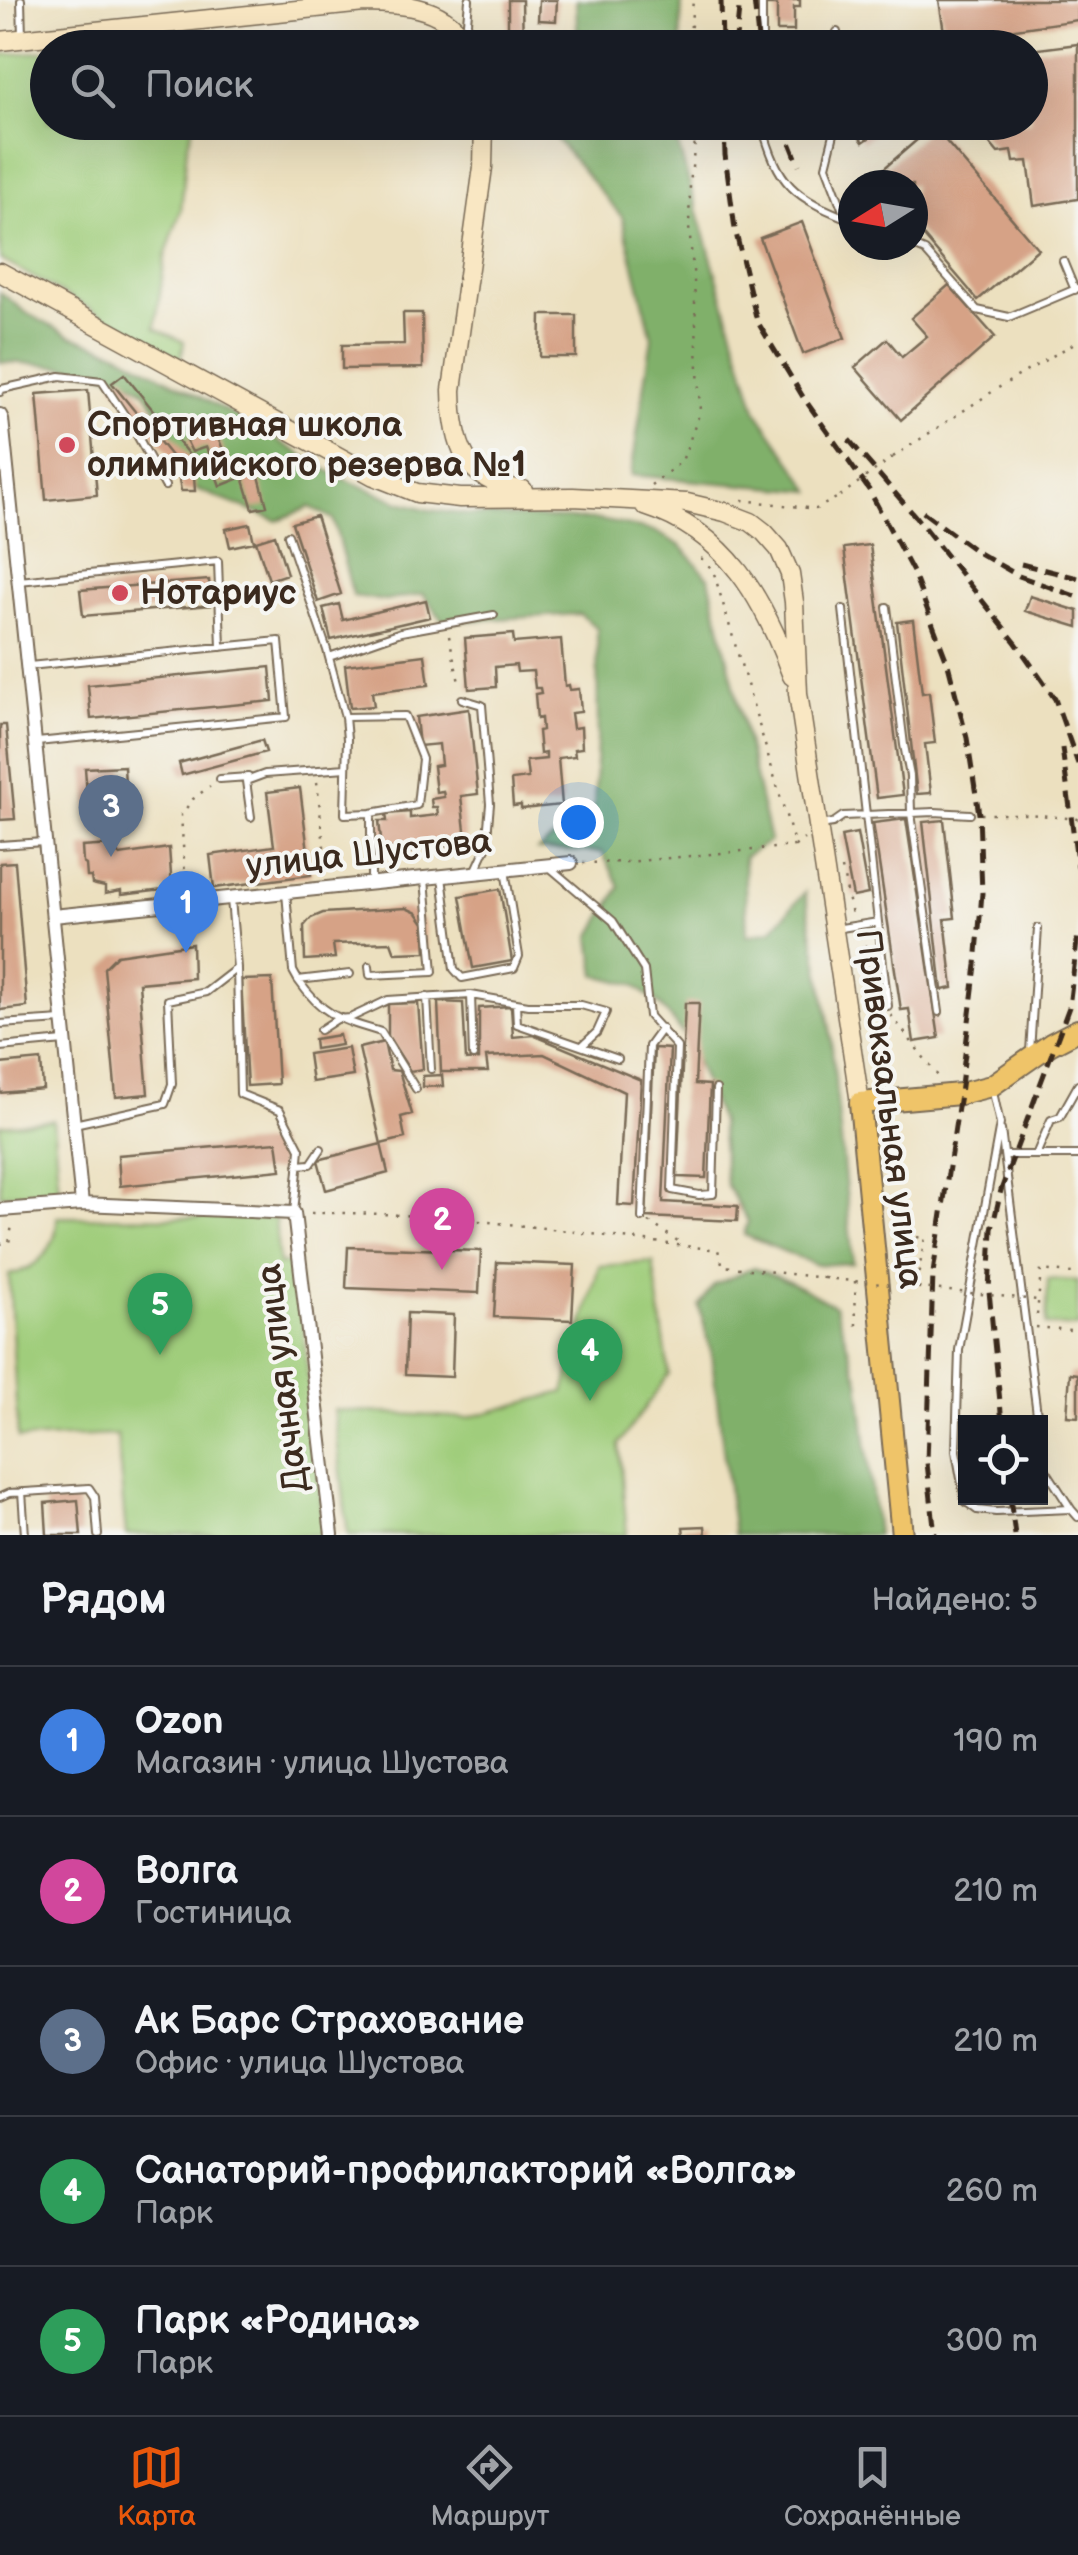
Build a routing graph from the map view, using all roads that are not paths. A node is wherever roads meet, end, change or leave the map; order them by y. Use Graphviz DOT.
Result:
graph roads {
  1 [pos="20,0"];
  2 [pos="470,0"];
  3 [pos="762,0"];
  4 [pos="100,30"];
  5 [pos="455,30"];
  6 [pos="468,30"];
  7 [pos="762,30"];
  8 [pos="30,37"];
  9 [pos="22,38"];
  10 [pos="0,41"];
  11 [pos="484,140"];
  12 [pos="766,140"];
  13 [pos="831,140"];
  14 [pos="838,193"];
  15 [pos="838,215"];
  16 [pos="928,253"];
  17 [pos="1063,261"];
  18 [pos="0,272"];
  19 [pos="1076,289"];
  20 [pos="0,392"];
  21 [pos="1,417"];
  22 [pos="165,486"];
  23 [pos="573,497"];
  24 [pos="621,499"];
  25 [pos="288,536"];
  26 [pos="19,581"];
  27 [pos="842,608"];
  28 [pos="887,608"];
  29 [pos="494,614"];
  30 [pos="221,647"];
  31 [pos="329,656"];
  32 [pos="28,666"];
  33 [pos="798,693"];
  34 [pos="462,698"];
  35 [pos="345,717"];
  36 [pos="35,742"];
  37 [pos="346,768"];
  38 [pos="258,777"];
  39 [pos="220,779"];
  40 [pos="371,813"];
  41 [pos="912,813"];
  42 [pos="970,814"];
  43 [pos="866,816"];
  44 [pos="251,817"];
  45 [pos="813,831"];
  46 [pos="45,842"];
  47 [pos="0,846"];
  48 [pos="572,863"];
  49 [pos="547,866"];
  50 [pos="505,870"];
  51 [pos="474,873"];
  52 [pos="442,876"];
  53 [pos="424,878"];
  54 [pos="371,884"];
  55 [pos="286,892"];
  56 [pos="231,898"];
  57 [pos="53,916"];
  58 [pos="878,922"];
  59 [pos="1038,928"];
  60 [pos="834,929"];
  61 [pos="369,966"];
  62 [pos="237,968"];
  63 [pos="350,974"];
  64 [pos="298,980"];
  65 [pos="471,995"];
  66 [pos="428,997"];
  67 [pos="516,1003"];
  68 [pos="888,1006"];
  69 [pos="939,1012"];
  70 [pos="337,1019"];
  71 [pos="64,1020"];
  72 [pos="0,1024"];
  73 [pos="662,1028"];
  74 [pos="320,1030"];
  75 [pos="1078,1030"];
  76 [pos="66,1041"];
  77 [pos="582,1046"];
  78 [pos="0,1047"];
  79 [pos="473,1056"];
  80 [pos="618,1059"];
  81 [pos="1030,1059"];
  82 [pos="431,1069"];
  83 [pos="991,1086"];
  84 [pos="1078,1086"];
  85 [pos="416,1088"];
  86 [pos="716,1089"];
  87 [pos="860,1103"];
  88 [pos="74,1124"];
  89 [pos="1000,1124"];
  90 [pos="320,1149"];
  91 [pos="1004,1155"];
  92 [pos="1036,1155"];
  93 [pos="1078,1155"];
  94 [pos="298,1165"];
  95 [pos="82,1204"];
  96 [pos="7,1210"];
  97 [pos="294,1213"];
  98 [pos="642,1218"];
  99 [pos="1037,1415"];
  100 [pos="1048,1474"];
  101 [pos="22,1492"];
  102 [pos="0,1497"];
  103 [pos="1070,1509"];
  104 [pos="1078,1517"];
  105 [pos="25,1535"];
  106 [pos="98,1535"];
  107 [pos="332,1535"];
  108 [pos="902,1535"];
  1 -- 9 [label="lane"];
  2 -- 6 [label="lane"];
  3 -- 7 [label="lane"];
  4 -- 5 [label="main road"];
  8 -- 9 [label="main road"];
  9 -- 10 [label="main road"];
  11 -- 23 [label="main road"];
  12 -- 15 [label="lane"];
  13 -- 14 [label="lane"];
  16 -- 19 [label="lane"];
  17 -- 19 [label="lane"];
  18 -- 23 [label="main road"];
  20 -- 22 [label="lane"];
  21 -- 26 [label="street"];
  23 -- 24 [label="main road"];
  24 -- 33 [label="main road"];
  24 -- 33 [label="main road"];
  25 -- 31 [label="lane"];
  26 -- 30 [label="lane"];
  26 -- 32 [label="street"];
  27 -- 43 [label="lane"];
  28 -- 41 [label="lane"];
  29 -- 31 [label="lane"];
  30 -- 32 [label="lane"];
  30 -- 36 [label="lane"];
  31 -- 35 [label="lane"];
  32 -- 36 [label="street"];
  33 -- 45 [label="main road, Привокзальная улица"];
  34 -- 51 [label="lane"];
  35 -- 37 [label="lane"];
  35 -- 40 [label="lane"];
  36 -- 46 [label="street"];
  37 -- 38 [label="lane"];
  37 -- 40 [label="lane"];
  38 -- 39 [label="lane"];
  38 -- 44 [label="lane"];
  40 -- 54 [label="lane"];
  41 -- 42 [label="lane"];
  41 -- 43 [label="lane"];
  41 -- 69 [label="lane"];
  43 -- 45 [label="lane"];
  43 -- 58 [label="lane"];
  45 -- 60 [label="main road, Привокзальная улица"];
  46 -- 47 [label="lane"];
  46 -- 57 [label="street"];
  48 -- 49 [label="street, улица Шустова"];
  49 -- 50 [label="street, улица Шустова"];
  49 -- 73 [label="lane"];
  50 -- 51 [label="street, улица Шустова"];
  50 -- 52 [label="lane"];
  51 -- 52 [label="street, улица Шустова"];
  52 -- 53 [label="street, улица Шустова"];
  53 -- 54 [label="street, улица Шустова"];
  53 -- 61 [label="lane"];
  54 -- 55 [label="street, улица Шустова"];
  55 -- 56 [label="street, улица Шустова"];
  55 -- 64 [label="lane"];
  56 -- 57 [label="street, улица Шустова"];
  56 -- 62 [label="lane"];
  57 -- 71 [label="street"];
  58 -- 60 [label="lane"];
  58 -- 68 [label="lane"];
  59 -- 81 [label="lane"];
  60 -- 87 [label="main road, Привокзальная улица"];
  62 -- 88 [label="lane"];
  62 -- 94 [label="lane"];
  63 -- 64 [label="lane"];
  64 -- 70 [label="lane"];
  65 -- 66 [label="lane"];
  65 -- 67 [label="lane"];
  65 -- 79 [label="lane"];
  66 -- 70 [label="lane"];
  66 -- 82 [label="lane"];
  67 -- 77 [label="lane"];
  67 -- 77 [label="lane"];
  70 -- 74 [label="lane"];
  70 -- 85 [label="lane"];
  71 -- 72 [label="lane"];
  71 -- 76 [label="street"];
  73 -- 86 [label="lane"];
  73 -- 98 [label="lane"];
  75 -- 81 [label="main road"];
  76 -- 78 [label="lane"];
  76 -- 88 [label="street"];
  77 -- 80 [label="lane"];
  81 -- 83 [label="main road"];
  83 -- 87 [label="main road"];
  83 -- 89 [label="lane"];
  84 -- 92 [label="lane"];
  87 -- 108 [label="main road, Привокзальная улица"];
  88 -- 95 [label="street"];
  89 -- 91 [label="lane"];
  89 -- 103 [label="lane"];
  90 -- 94 [label="lane"];
  91 -- 92 [label="lane"];
  91 -- 99 [label="lane"];
  92 -- 93 [label="lane"];
  94 -- 97 [label="lane"];
  95 -- 96 [label="street"];
  95 -- 97 [label="street"];
  97 -- 107 [label="street, Дачная улица"];
  100 -- 103 [label="lane"];
  101 -- 102 [label="lane"];
  101 -- 105 [label="lane"];
  101 -- 106 [label="lane"];
  103 -- 104 [label="lane"];
}
